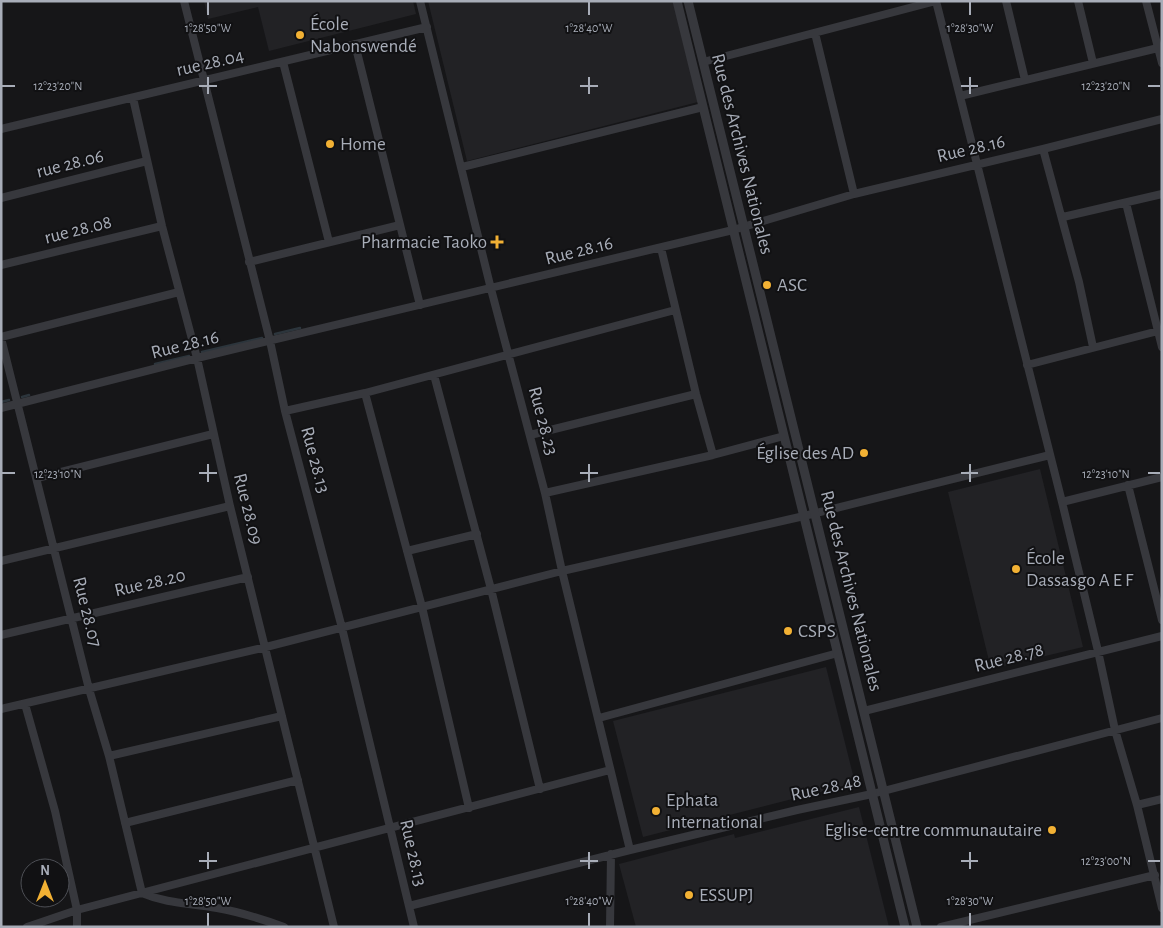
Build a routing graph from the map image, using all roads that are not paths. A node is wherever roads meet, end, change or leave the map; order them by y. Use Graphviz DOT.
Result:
graph roads {
  1 [pos="184,1"];
  2 [pos="420,1"];
  3 [pos="677,1"];
  4 [pos="688,1"];
  5 [pos="936,1"];
  6 [pos="1006,1"];
  7 [pos="1078,1"];
  8 [pos="1146,1"];
  9 [pos="427,27"];
  10 [pos="815,33"];
  11 [pos="355,44"];
  12 [pos="1160,47"];
  13 [pos="284,62"];
  14 [pos="703,62"];
  15 [pos="1162,62"];
  16 [pos="1093,63"];
  17 [pos="1025,80"];
  18 [pos="204,81"];
  19 [pos="960,96"];
  20 [pos="133,98"];
  21 [pos="703,107"];
  22 [pos="1162,119"];
  23 [pos="1,128"];
  24 [pos="1043,149"];
  25 [pos="147,162"];
  26 [pos="977,164"];
  27 [pos="462,167"];
  28 [pos="854,194"];
  29 [pos="1162,194"];
  30 [pos="1,198"];
  31 [pos="1126,204"];
  32 [pos="1062,217"];
  33 [pos="400,225"];
  34 [pos="162,226"];
  35 [pos="744,226"];
  36 [pos="733,230"];
  37 [pos="329,242"];
  38 [pos="660,248"];
  39 [pos="249,262"];
  40 [pos="1,265"];
  41 [pos="491,288"];
  42 [pos="179,292"];
  43 [pos="420,305"];
  44 [pos="675,310"];
  45 [pos="1160,330"];
  46 [pos="1,337"];
  47 [pos="270,341"];
  48 [pos="1093,347"];
  49 [pos="1162,347"];
  50 [pos="508,354"];
  51 [pos="197,358"];
  52 [pos="1027,365"];
  53 [pos="434,375"];
  54 [pos="366,393"];
  55 [pos="696,394"];
  56 [pos="17,403"];
  57 [pos="1,408"];
  58 [pos="285,411"];
  59 [pos="213,434"];
  60 [pos="530,435"];
  61 [pos="784,436"];
  62 [pos="713,454"];
  63 [pos="1050,455"];
  64 [pos="1162,477"];
  65 [pos="37,478"];
  66 [pos="1128,485"];
  67 [pos="546,493"];
  68 [pos="1062,502"];
  69 [pos="230,506"];
  70 [pos="815,513"];
  71 [pos="804,516"];
  72 [pos="477,534"];
  73 [pos="54,548"];
  74 [pos="407,550"];
  75 [pos="1,561"];
  76 [pos="562,571"];
  77 [pos="248,577"];
  78 [pos="491,589"];
  79 [pos="422,607"];
  80 [pos="72,618"];
  81 [pos="1162,620"];
  82 [pos="342,628"];
  83 [pos="1,635"];
  84 [pos="1162,636"];
  85 [pos="266,648"];
  86 [pos="1098,652"];
  87 [pos="838,653"];
  88 [pos="89,689"];
  89 [pos="25,704"];
  90 [pos="1,709"];
  91 [pos="864,711"];
  92 [pos="282,716"];
  93 [pos="599,718"];
  94 [pos="1162,718"];
  95 [pos="1115,730"];
  96 [pos="109,756"];
  97 [pos="610,770"];
  98 [pos="298,780"];
  99 [pos="540,789"];
  100 [pos="884,791"];
  101 [pos="872,794"];
  102 [pos="1162,799"];
  103 [pos="1137,805"];
  104 [pos="469,808"];
  105 [pos="125,823"];
  106 [pos="390,828"];
  107 [pos="315,848"];
  108 [pos="630,850"];
  109 [pos="611,854"];
  110 [pos="1155,875"];
  111 [pos="142,893"];
  112 [pos="409,906"];
  113 [pos="1162,908"];
  114 [pos="77,910"];
  115 [pos="27,927"];
  116 [pos="77,927"];
  117 [pos="284,927"];
  118 [pos="334,927"];
  119 [pos="414,927"];
  120 [pos="610,927"];
  121 [pos="905,927"];
  122 [pos="917,927"];
  123 [pos="941,927"];
  1 -- 18 [label="street, Rue 28.13"];
  2 -- 9 [label="street, Rue 28.23"];
  3 -- 21 [label="street, Rue des Archives Nationales"];
  4 -- 14 [label="street, Rue des Archives Nationales"];
  5 -- 10 [label="street"];
  5 -- 19 [label="street"];
  6 -- 17 [label="street"];
  7 -- 16 [label="street"];
  8 -- 12 [label="street"];
  9 -- 11 [label="street, rue 28.04"];
  9 -- 27 [label="street, Rue 28.23"];
  10 -- 14 [label="street"];
  10 -- 28 [label="street"];
  11 -- 13 [label="street, rue 28.04"];
  11 -- 33 [label="street"];
  12 -- 15 [label="street"];
  12 -- 16 [label="street"];
  13 -- 18 [label="street, rue 28.04"];
  13 -- 37 [label="street"];
  14 -- 35 [label="street, Rue des Archives Nationales"];
  16 -- 17 [label="street"];
  17 -- 19 [label="street"];
  18 -- 20 [label="street, rue 28.04"];
  18 -- 39 [label="street, Rue 28.13"];
  19 -- 26 [label="street"];
  20 -- 23 [label="street, rue 28.04"];
  20 -- 25 [label="street, Rue 28.09"];
  21 -- 27 [label="street"];
  21 -- 36 [label="street, Rue des Archives Nationales"];
  22 -- 24 [label="street, Rue 28.16"];
  24 -- 26 [label="street, Rue 28.16"];
  24 -- 32 [label="street"];
  25 -- 30 [label="street, rue 28.06"];
  25 -- 34 [label="street, Rue 28.09"];
  26 -- 28 [label="street, Rue 28.16"];
  26 -- 52 [label="street"];
  27 -- 41 [label="street, Rue 28.23"];
  28 -- 35 [label="street, Rue 28.16"];
  29 -- 31 [label="street"];
  31 -- 32 [label="street"];
  31 -- 45 [label="street"];
  32 -- 48 [label="street"];
  33 -- 37 [label="street"];
  33 -- 43 [label="street"];
  34 -- 40 [label="street, rue 28.08"];
  34 -- 42 [label="street, Rue 28.09"];
  35 -- 36 [label="street, Rue 28.16"];
  35 -- 70 [label="street, Rue des Archives Nationales"];
  36 -- 38 [label="street, Rue 28.16"];
  36 -- 61 [label="street, Rue des Archives Nationales"];
  37 -- 39 [label="street"];
  38 -- 41 [label="street, Rue 28.16"];
  38 -- 44 [label="street"];
  39 -- 47 [label="street, Rue 28.13"];
  41 -- 43 [label="street, Rue 28.16"];
  41 -- 50 [label="street, Rue 28.23"];
  42 -- 46 [label="street"];
  42 -- 51 [label="street, Rue 28.09"];
  43 -- 47 [label="street, Rue 28.16"];
  44 -- 50 [label="street"];
  44 -- 55 [label="street"];
  45 -- 48 [label="street"];
  45 -- 49 [label="street"];
  46 -- 56 [label="street, Rue 28.07"];
  47 -- 51 [label="street, Rue 28.16"];
  47 -- 58 [label="street, Rue 28.13"];
  48 -- 52 [label="street"];
  50 -- 53 [label="street"];
  50 -- 60 [label="street, Rue 28.23"];
  51 -- 56 [label="street, Rue 28.16"];
  51 -- 59 [label="street, Rue 28.09"];
  52 -- 63 [label="street"];
  53 -- 54 [label="street"];
  53 -- 72 [label="street"];
  54 -- 58 [label="street"];
  54 -- 74 [label="street"];
  55 -- 60 [label="street"];
  55 -- 62 [label="street"];
  56 -- 57 [label="street, Rue 28.16"];
  56 -- 65 [label="street, Rue 28.07"];
  58 -- 82 [label="street, Rue 28.13"];
  59 -- 65 [label="street"];
  59 -- 69 [label="street, Rue 28.09"];
  60 -- 67 [label="street, Rue 28.23"];
  61 -- 62 [label="street"];
  61 -- 71 [label="street, Rue des Archives Nationales"];
  62 -- 67 [label="street"];
  63 -- 68 [label="street"];
  63 -- 70 [label="street"];
  64 -- 66 [label="street"];
  65 -- 73 [label="street, Rue 28.07"];
  66 -- 68 [label="street"];
  66 -- 81 [label="street"];
  67 -- 76 [label="street, Rue 28.23"];
  68 -- 86 [label="street"];
  69 -- 73 [label="street"];
  69 -- 77 [label="street, Rue 28.09"];
  70 -- 71 [label="street"];
  70 -- 91 [label="street, Rue des Archives Nationales"];
  71 -- 76 [label="street"];
  71 -- 87 [label="street, Rue des Archives Nationales"];
  72 -- 74 [label="street"];
  72 -- 78 [label="street"];
  73 -- 75 [label="street"];
  73 -- 80 [label="street, Rue 28.07"];
  74 -- 79 [label="street"];
  76 -- 78 [label="street"];
  76 -- 93 [label="street, Rue 28.23"];
  77 -- 80 [label="street, Rue 28.20"];
  77 -- 85 [label="street, Rue 28.09"];
  78 -- 79 [label="street"];
  78 -- 99 [label="street"];
  79 -- 82 [label="street"];
  79 -- 104 [label="street"];
  80 -- 83 [label="street, Rue 28.20"];
  80 -- 88 [label="street, Rue 28.07"];
  82 -- 85 [label="street"];
  82 -- 106 [label="street, Rue 28.13"];
  84 -- 86 [label="street, Rue 28.78"];
  85 -- 88 [label="street"];
  85 -- 92 [label="street, Rue 28.09"];
  86 -- 91 [label="street, Rue 28.78"];
  86 -- 95 [label="street"];
  87 -- 93 [label="street"];
  87 -- 101 [label="street, Rue des Archives Nationales"];
  88 -- 89 [label="street"];
  88 -- 96 [label="street, Rue 28.07"];
  89 -- 90 [label="street"];
  89 -- 114 [label="street"];
  91 -- 100 [label="street, Rue des Archives Nationales"];
  92 -- 96 [label="street"];
  92 -- 98 [label="street, Rue 28.09"];
  93 -- 97 [label="street, Rue 28.23"];
  94 -- 95 [label="street, Rue 28.48"];
  95 -- 100 [label="street, Rue 28.48"];
  95 -- 103 [label="street"];
  96 -- 105 [label="street, Rue 28.07"];
  97 -- 99 [label="street"];
  97 -- 108 [label="street, Rue 28.23"];
  98 -- 105 [label="street"];
  98 -- 107 [label="street, Rue 28.09"];
  99 -- 104 [label="street"];
  100 -- 101 [label="street, Rue 28.48"];
  100 -- 122 [label="street, Rue des Archives Nationales"];
  101 -- 108 [label="street, Rue 28.48"];
  101 -- 121 [label="street, Rue des Archives Nationales"];
  102 -- 103 [label="street"];
  103 -- 110 [label="street"];
  104 -- 106 [label="street"];
  105 -- 111 [label="street, Rue 28.07"];
  106 -- 107 [label="street"];
  106 -- 112 [label="street, Rue 28.13"];
  107 -- 111 [label="street"];
  107 -- 118 [label="street, Rue 28.09"];
  108 -- 109 [label="street, Rue 28.48"];
  109 -- 112 [label="street, Rue 28.48"];
  109 -- 120 [label="street"];
  110 -- 113 [label="street"];
  110 -- 123 [label="street"];
  111 -- 114 [label="street"];
  111 -- 117 [label="street"];
  112 -- 119 [label="street, Rue 28.13"];
  114 -- 115 [label="street"];
  114 -- 116 [label="street"];
}
